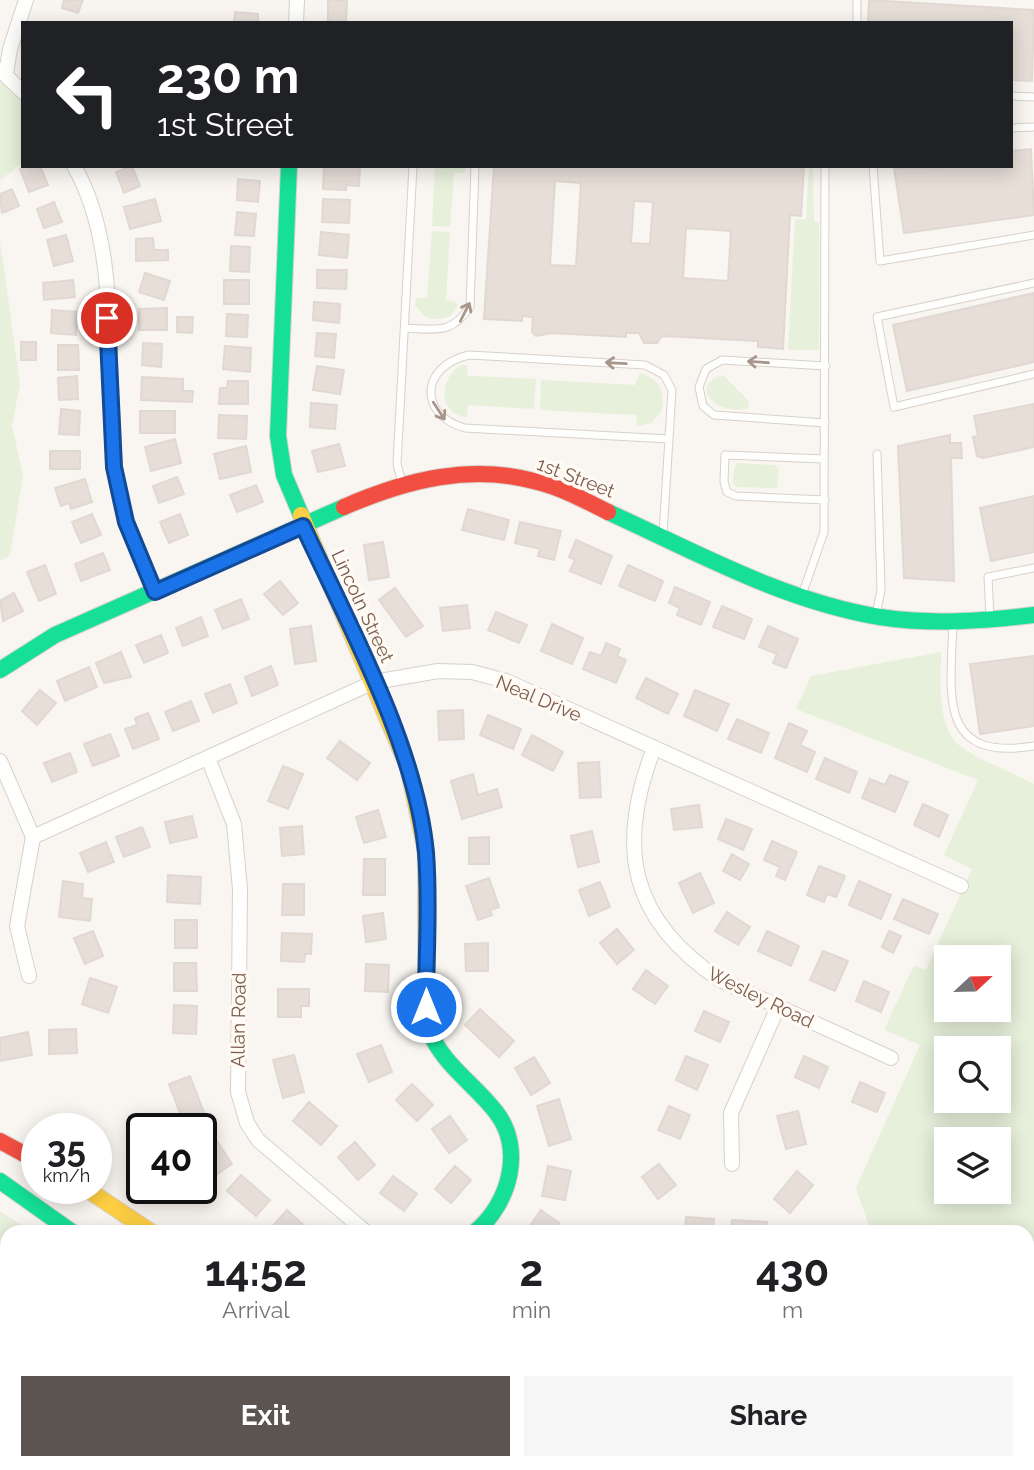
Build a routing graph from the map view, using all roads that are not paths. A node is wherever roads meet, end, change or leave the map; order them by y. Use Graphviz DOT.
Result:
graph roads {
  1 [pos="26,0"];
  2 [pos="297,0"];
  3 [pos="857,0"];
  4 [pos="296,21"];
  5 [pos="857,21"];
  6 [pos="3,72"];
  7 [pos="21,90"];
  8 [pos="1013,96"];
  9 [pos="1034,97"];
  10 [pos="1034,127"];
  11 [pos="1013,128"];
  12 [pos="75,168"];
  13 [pos="289,168"];
  14 [pos="414,168"];
  15 [pos="475,168"];
  16 [pos="825,168"];
  17 [pos="873,168"];
  18 [pos="1034,235"];
  19 [pos="1034,283"];
  20 [pos="405,328"];
  21 [pos="826,366"];
  22 [pos="1034,374"];
  23 [pos="825,424"];
  24 [pos="669,439"];
  25 [pos="877,454"];
  26 [pos="824,459"];
  27 [pos="402,483"];
  28 [pos="825,500"];
  29 [pos="303,526"];
  30 [pos="663,536"];
  31 [pos="1034,568"];
  32 [pos="155,592"];
  33 [pos="802,596"];
  34 [pos="1034,615"];
  35 [pos="875,616"];
  36 [pos="953,620"];
  37 [pos="990,620"];
  38 [pos="0,670"];
  39 [pos="374,682"];
  40 [pos="1034,747"];
  41 [pos="654,748"];
  42 [pos="1021,748"];
  43 [pos="1034,754"];
  44 [pos="208,758"];
  45 [pos="0,761"];
  46 [pos="33,837"];
  47 [pos="961,886"];
  48 [pos="29,976"];
  49 [pos="778,1007"];
  50 [pos="891,1058"];
  51 [pos="0,1141"];
  52 [pos="21,1152"];
  53 [pos="732,1164"];
  54 [pos="0,1181"];
  55 [pos="109,1204"];
  56 [pos="62,1225"];
  57 [pos="140,1225"];
  58 [pos="358,1225"];
  59 [pos="483,1225"];
  1 -- 6 [label="street"];
  2 -- 4 [label="street"];
  3 -- 5 [label="lane"];
  6 -- 7 [label="street"];
  8 -- 9 [label="lane"];
  10 -- 11 [label="lane"];
  12 -- 32 [label="street"];
  13 -- 29 [label="street, Lincoln Street"];
  14 -- 20 [label="lane"];
  20 -- 15 [label="lane, one-way"];
  16 -- 21 [label="lane"];
  17 -- 18 [label="lane"];
  19 -- 22 [label="lane"];
  20 -- 27 [label="lane"];
  21 -- 23 [label="lane"];
  21 -- 23 [label="lane, one-way"];
  23 -- 26 [label="lane"];
  24 -- 24 [label="lane, one-way"];
  24 -- 30 [label="lane"];
  25 -- 35 [label="lane"];
  26 -- 28 [label="lane"];
  26 -- 28 [label="lane"];
  27 -- 29 [label="street, 1st Street"];
  27 -- 30 [label="street, 1st Street"];
  28 -- 33 [label="lane"];
  29 -- 32 [label="street, 1st Street"];
  29 -- 39 [label="street, Lincoln Street"];
  30 -- 33 [label="street, 1st Street"];
  31 -- 37 [label="lane"];
  32 -- 38 [label="street, 1st Street"];
  33 -- 35 [label="street, 1st Street"];
  34 -- 37 [label="street, 1st Street"];
  35 -- 36 [label="street, 1st Street"];
  36 -- 37 [label="street, 1st Street"];
  36 -- 42 [label="lane"];
  39 -- 41 [label="street, Neal Drive"];
  39 -- 44 [label="street, Neal Drive"];
  39 -- 59 [label="street, Lincoln Street"];
  40 -- 42 [label="lane"];
  41 -- 47 [label="street, Neal Drive"];
  41 -- 49 [label="street, Wesley Road"];
  42 -- 43 [label="lane"];
  44 -- 46 [label="street, Neal Drive"];
  44 -- 58 [label="street, Allan Road"];
  45 -- 46 [label="street"];
  46 -- 48 [label="street"];
  49 -- 50 [label="street, Wesley Road"];
  49 -- 53 [label="street"];
  51 -- 52 [label="street"];
  54 -- 56 [label="street"];
  55 -- 57 [label="street"];
}
